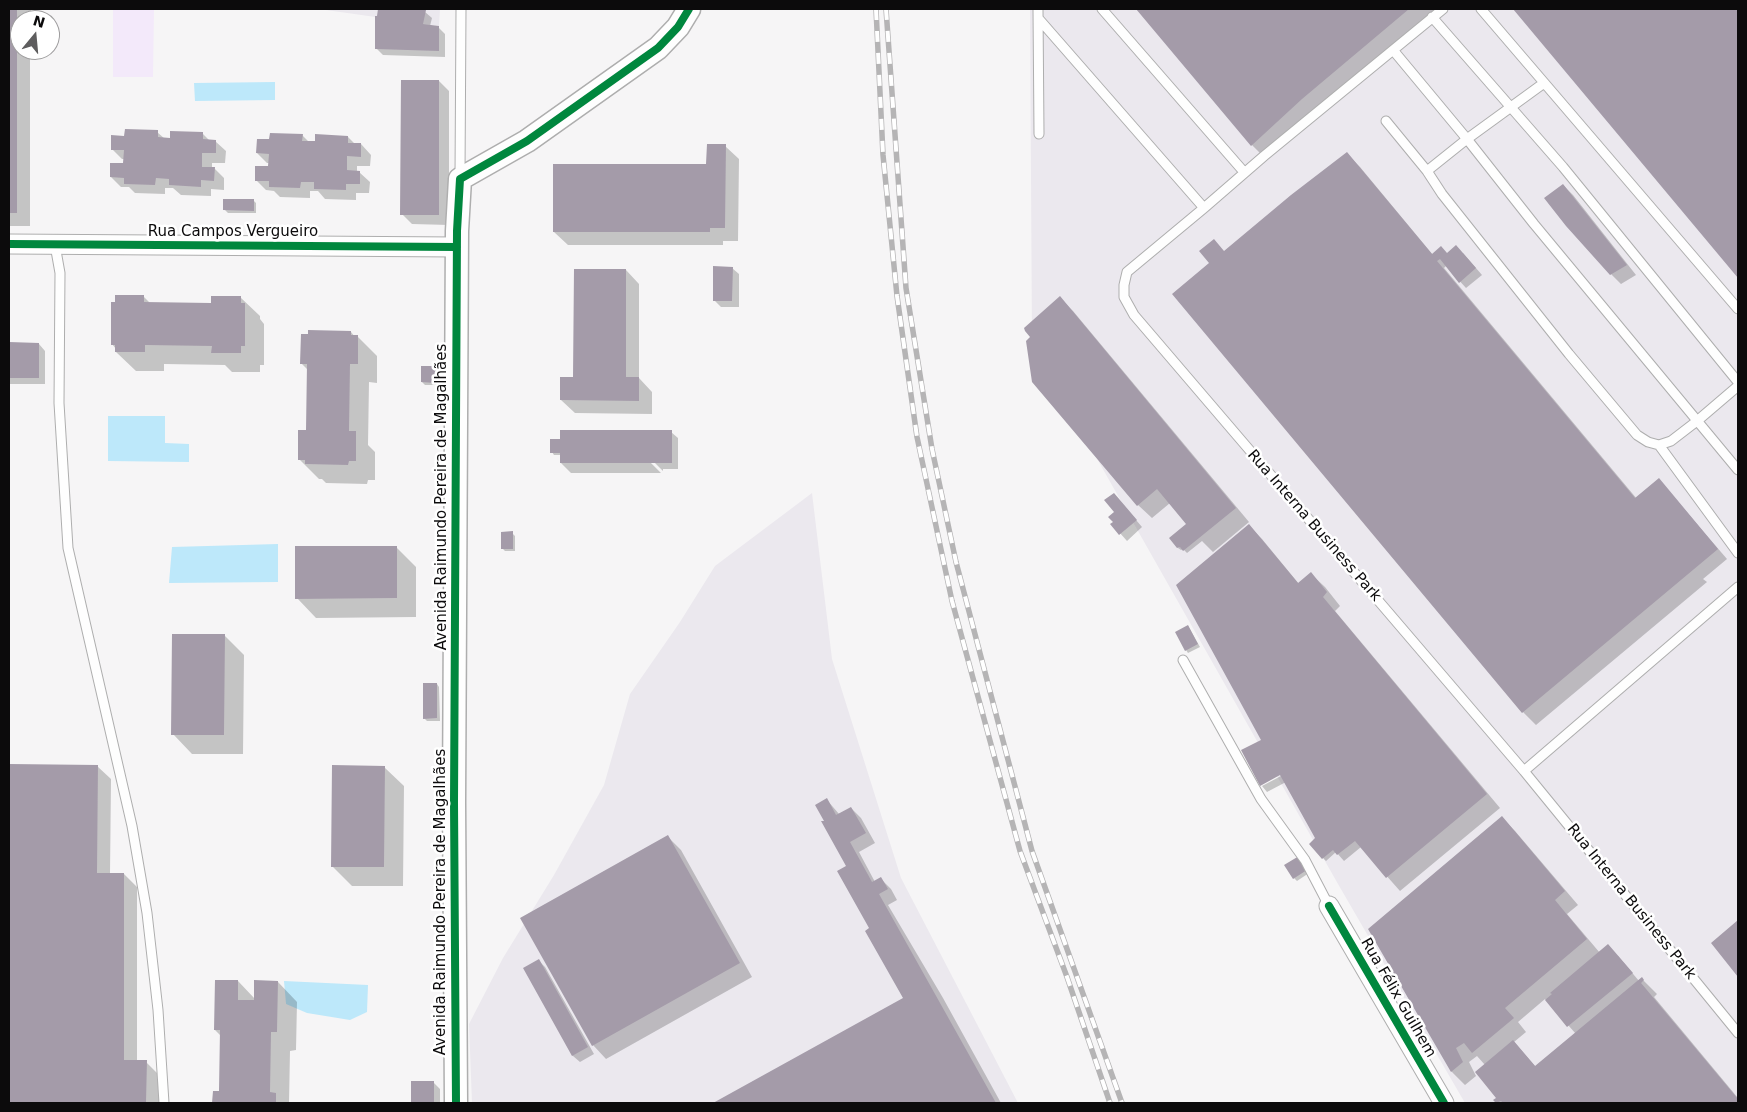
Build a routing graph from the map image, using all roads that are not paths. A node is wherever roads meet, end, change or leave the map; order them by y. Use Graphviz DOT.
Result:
graph roads {
  1 [pos="461,9"];
  2 [pos="689,9"];
  3 [pos="1102,9"];
  4 [pos="1443,9"];
  5 [pos="1481,9"];
  6 [pos="1038,13"];
  7 [pos="1432,18"];
  8 [pos="1393,50"];
  9 [pos="1544,83"];
  10 [pos="1510,107"];
  11 [pos="1386,121"];
  12 [pos="1038,134"];
  13 [pos="1467,139"];
  14 [pos="1427,171"];
  15 [pos="1244,172"];
  16 [pos="460,179"];
  17 [pos="1204,208"];
  18 [pos="9,244"];
  19 [pos="54,245"];
  20 [pos="457,247"];
  21 [pos="1738,309"];
  22 [pos="1738,384"];
  23 [pos="1697,421"];
  24 [pos="1659,445"];
  25 [pos="1738,470"];
  26 [pos="1738,553"];
  27 [pos="1738,587"];
  28 [pos="1183,660"];
  29 [pos="1524,771"];
  30 [pos="1329,906"];
  31 [pos="1738,1033"];
  32 [pos="164,1103"];
  33 [pos="456,1103"];
  34 [pos="1444,1103"];
  1 -- 16 [label="lane"];
  2 -- 16 [label="street"];
  3 -- 15 [label="lane"];
  4 -- 7 [label="lane"];
  5 -- 9 [label="lane"];
  6 -- 12 [label="lane"];
  6 -- 17 [label="lane"];
  7 -- 8 [label="lane"];
  7 -- 10 [label="lane"];
  8 -- 13 [label="lane"];
  8 -- 15 [label="lane"];
  9 -- 10 [label="lane"];
  9 -- 21 [label="lane"];
  10 -- 13 [label="lane"];
  10 -- 22 [label="lane"];
  11 -- 14 [label="lane"];
  13 -- 14 [label="lane"];
  13 -- 23 [label="lane"];
  14 -- 24 [label="lane"];
  15 -- 17 [label="lane"];
  16 -- 20 [label="street, Avenida Raimundo Pereira de Magalhães"];
  17 -- 29 [label="lane, Rua Interna Business Park"];
  18 -- 19 [label="street, Rua Campos Vergueiro"];
  19 -- 20 [label="street, Rua Campos Vergueiro"];
  19 -- 32 [label="lane"];
  20 -- 33 [label="street, Avenida Raimundo Pereira de Magalhães"];
  22 -- 23 [label="lane"];
  23 -- 24 [label="lane"];
  23 -- 25 [label="lane"];
  24 -- 26 [label="lane"];
  27 -- 29 [label="lane"];
  28 -- 30 [label="lane, Rua Félix Guilhem"];
  29 -- 31 [label="lane, Rua Interna Business Park"];
  30 -- 34 [label="street, Rua Félix Guilhem"];
}
